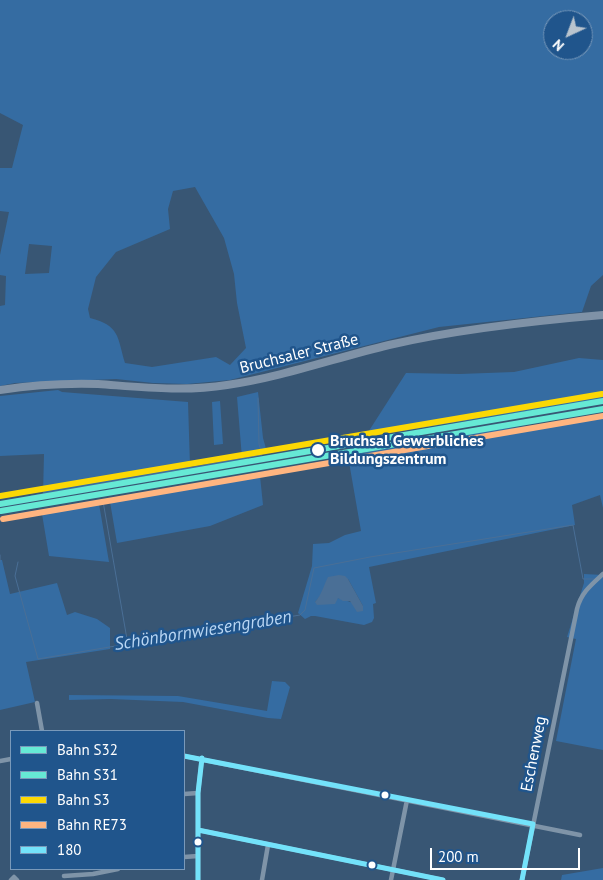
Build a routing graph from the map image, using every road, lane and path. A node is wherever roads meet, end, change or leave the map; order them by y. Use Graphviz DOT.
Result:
graph roads {
  1 [pos="603,314"];
  2 [pos="0,390"];
  3 [pos="603,574"];
  4 [pos="37,703"];
  5 [pos="42,730"];
  6 [pos="185,756"];
  7 [pos="202,758"];
  8 [pos="198,793"];
  9 [pos="185,794"];
  10 [pos="407,800"];
  11 [pos="533,824"];
  12 [pos="198,830"];
  13 [pos="580,835"];
  14 [pos="268,845"];
  15 [pos="198,856"];
  16 [pos="185,857"];
  17 [pos="113,870"];
  18 [pos="393,870"];
  19 [pos="64,876"];
  20 [pos="11,880"];
  21 [pos="17,880"];
  22 [pos="198,880"];
  23 [pos="262,880"];
  24 [pos="391,880"];
  25 [pos="443,880"];
  26 [pos="522,880"];
  1 -- 2 [label="main road, Bruchsaler Straße"];
  3 -- 11 [label="street, Eschenweg"];
  4 -- 5 [label="street"];
  6 -- 7 [label="street"];
  7 -- 8 [label="street"];
  7 -- 10 [label="street"];
  8 -- 9 [label="street"];
  8 -- 12 [label="street"];
  10 -- 11 [label="street"];
  10 -- 18 [label="street"];
  11 -- 13 [label="street"];
  11 -- 26 [label="street, Eschenweg"];
  12 -- 14 [label="street"];
  12 -- 15 [label="street"];
  14 -- 18 [label="street"];
  14 -- 23 [label="street"];
  15 -- 16 [label="street"];
  15 -- 22 [label="street"];
  17 -- 19 [label="street"];
  18 -- 24 [label="street"];
  18 -- 25 [label="street"];
  20 -- 21 [label="street"];
}
